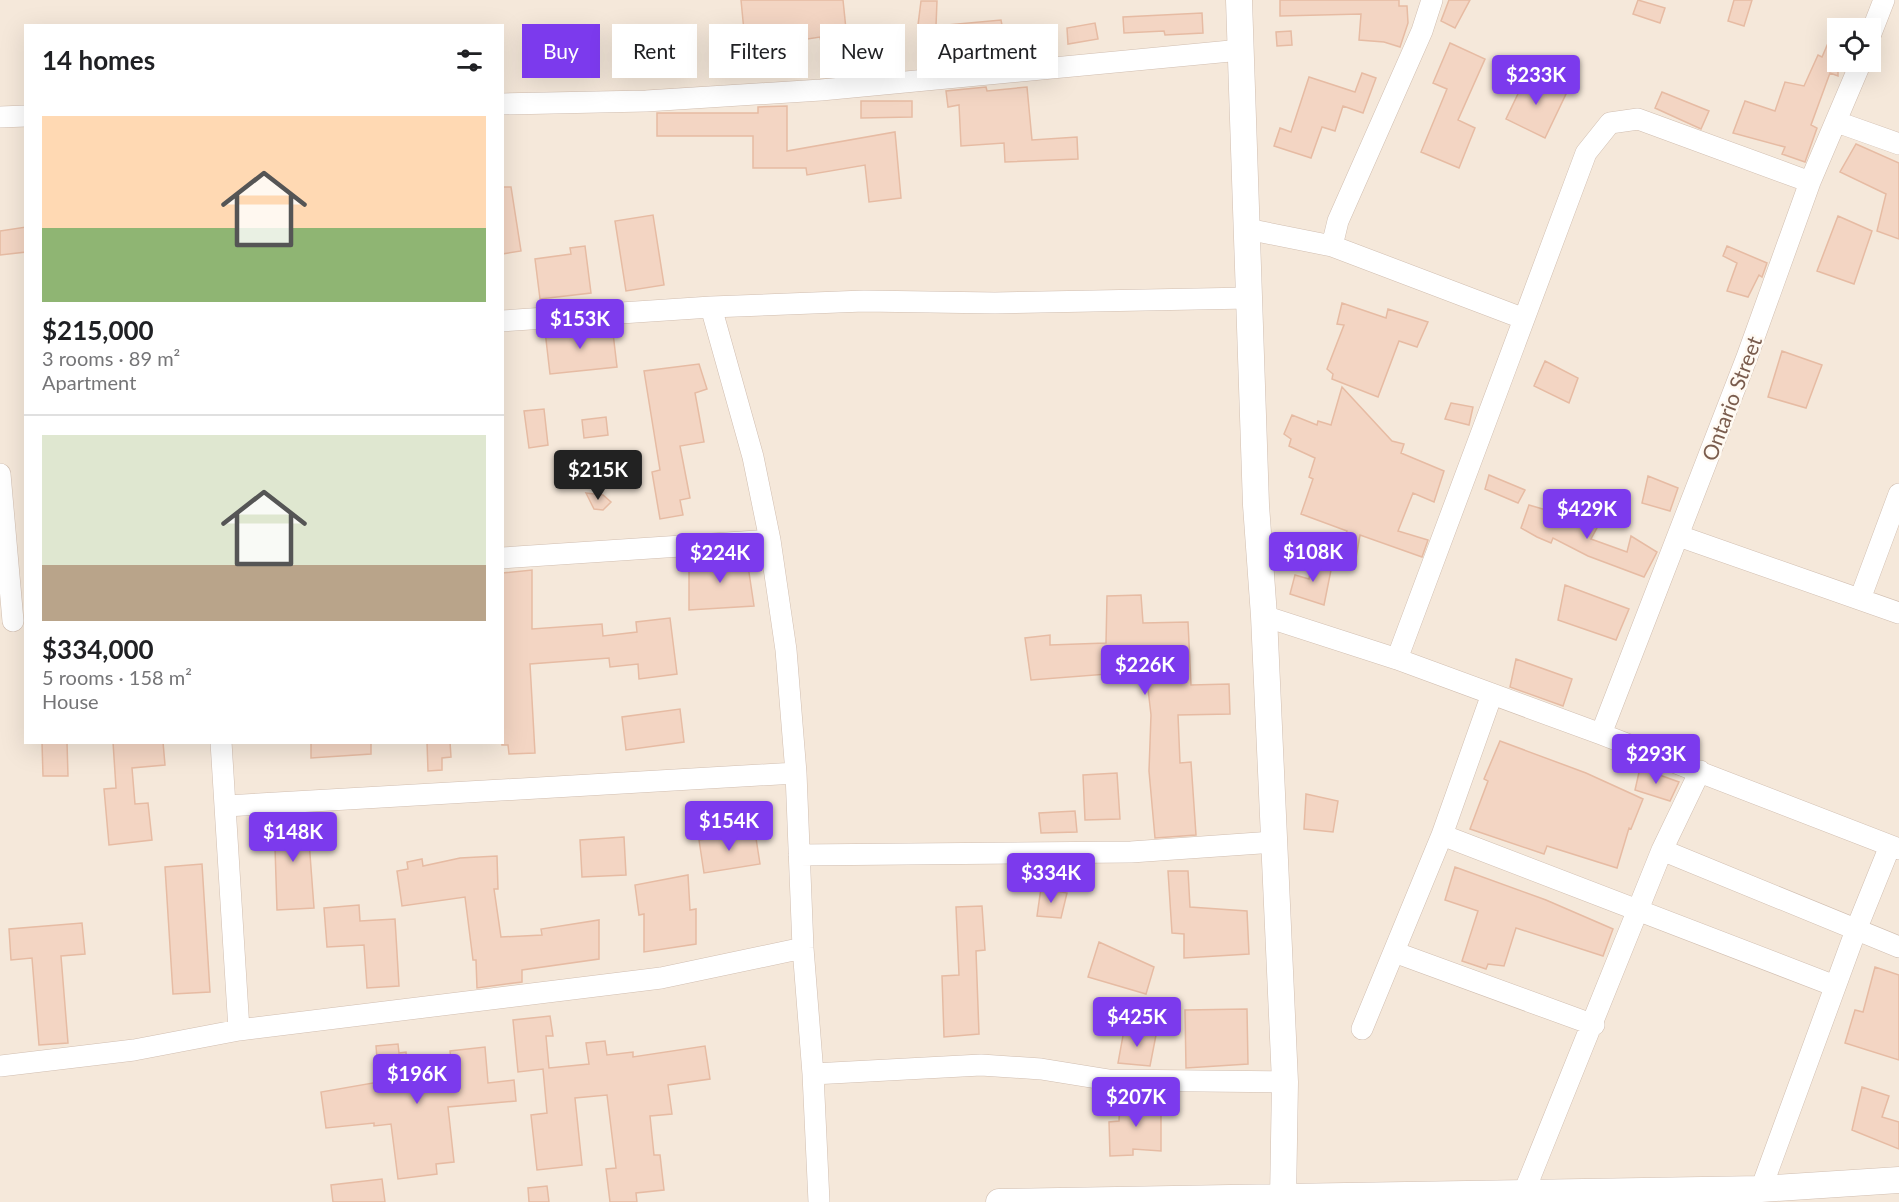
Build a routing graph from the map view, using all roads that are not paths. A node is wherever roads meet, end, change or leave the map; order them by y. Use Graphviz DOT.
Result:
graph roads {
  1 [pos="1239,0"];
  2 [pos="1432,0"];
  3 [pos="1884,0"];
  4 [pos="1877,18"];
  5 [pos="1241,50"];
  6 [pos="1857,72"];
  7 [pos="504,104"];
  8 [pos="24,116"];
  9 [pos="0,117"];
  10 [pos="1838,122"];
  11 [pos="1899,144"];
  12 [pos="1810,183"];
  13 [pos="1247,229"];
  14 [pos="1332,246"];
  15 [pos="1249,298"];
  16 [pos="711,307"];
  17 [pos="1522,318"];
  18 [pos="504,321"];
  19 [pos="0,474"];
  20 [pos="1899,495"];
  21 [pos="1679,536"];
  22 [pos="770,540"];
  23 [pos="504,558"];
  24 [pos="1860,599"];
  25 [pos="1899,613"];
  26 [pos="1264,616"];
  27 [pos="13,621"];
  28 [pos="1397,659"];
  29 [pos="1492,694"];
  30 [pos="1601,734"];
  31 [pos="221,744"];
  32 [pos="1700,771"];
  33 [pos="796,773"];
  34 [pos="226,806"];
  35 [pos="1442,835"];
  36 [pos="1274,842"];
  37 [pos="1895,848"];
  38 [pos="1662,850"];
  39 [pos="799,855"];
  40 [pos="1640,909"];
  41 [pos="1856,930"];
  42 [pos="1899,947"];
  43 [pos="802,948"];
  44 [pos="1394,952"];
  45 [pos="1835,986"];
  46 [pos="1594,1024"];
  47 [pos="1362,1029"];
  48 [pos="239,1030"];
  49 [pos="0,1066"];
  50 [pos="813,1074"];
  51 [pos="1285,1082"];
  52 [pos="1899,1180"];
  53 [pos="1761,1189"];
  54 [pos="1524,1192"];
  55 [pos="1283,1199"];
  56 [pos="819,1202"];
  57 [pos="999,1202"];
  1 -- 5 [label="street"];
  2 -- 14 [label="street"];
  3 -- 4 [label="street"];
  5 -- 7 [label="street"];
  5 -- 13 [label="street"];
  6 -- 10 [label="street, Ontario Street"];
  8 -- 9 [label="street"];
  10 -- 11 [label="street"];
  10 -- 12 [label="street, Ontario Street"];
  12 -- 17 [label="street"];
  12 -- 21 [label="street, Ontario Street"];
  13 -- 14 [label="street"];
  13 -- 15 [label="street"];
  14 -- 17 [label="street"];
  15 -- 16 [label="street"];
  15 -- 26 [label="street"];
  16 -- 18 [label="street"];
  16 -- 22 [label="street"];
  17 -- 28 [label="street"];
  19 -- 27 [label="street"];
  20 -- 24 [label="street"];
  21 -- 24 [label="street"];
  21 -- 30 [label="street, Ontario Street"];
  22 -- 23 [label="street"];
  22 -- 33 [label="street"];
  24 -- 25 [label="street"];
  26 -- 28 [label="street"];
  26 -- 36 [label="street"];
  28 -- 29 [label="street"];
  29 -- 30 [label="street"];
  29 -- 35 [label="street"];
  30 -- 32 [label="street"];
  31 -- 34 [label="street"];
  32 -- 37 [label="street"];
  32 -- 38 [label="street"];
  33 -- 34 [label="street"];
  33 -- 39 [label="street"];
  34 -- 48 [label="street"];
  35 -- 40 [label="street"];
  35 -- 44 [label="street"];
  36 -- 39 [label="street"];
  36 -- 51 [label="street"];
  37 -- 41 [label="street"];
  38 -- 40 [label="street"];
  38 -- 41 [label="street"];
  39 -- 43 [label="street"];
  40 -- 45 [label="street"];
  40 -- 46 [label="street"];
  41 -- 42 [label="street"];
  41 -- 45 [label="street"];
  43 -- 48 [label="street"];
  43 -- 50 [label="street"];
  44 -- 46 [label="street"];
  44 -- 47 [label="street"];
  45 -- 53 [label="street"];
  46 -- 54 [label="street"];
  48 -- 49 [label="street"];
  50 -- 51 [label="street"];
  50 -- 56 [label="street"];
  51 -- 55 [label="street"];
  52 -- 53 [label="street"];
  53 -- 54 [label="street"];
  54 -- 55 [label="street"];
  55 -- 57 [label="street"];
}
